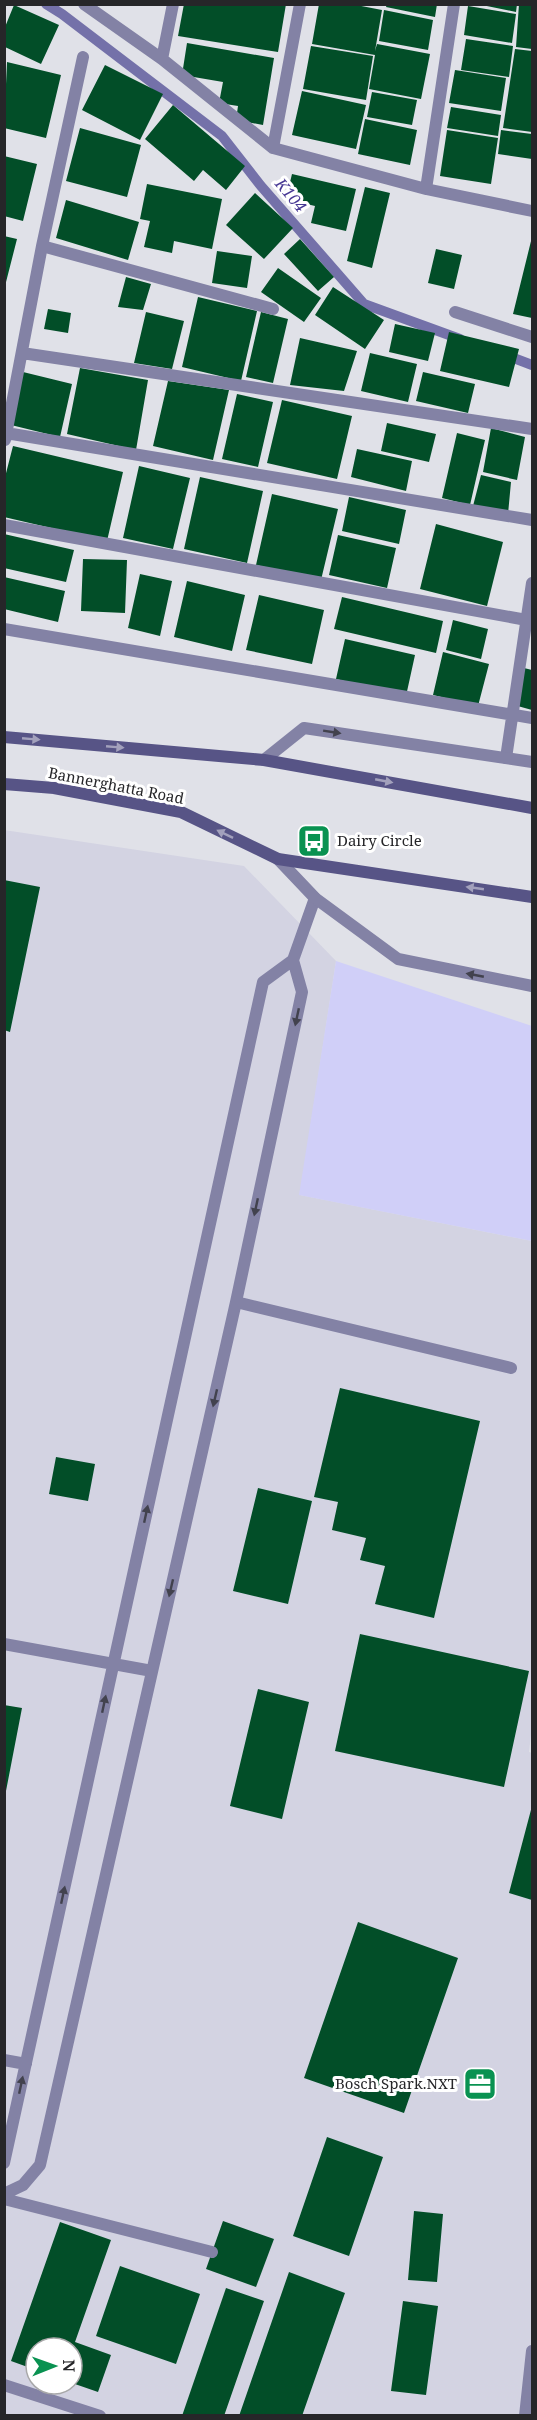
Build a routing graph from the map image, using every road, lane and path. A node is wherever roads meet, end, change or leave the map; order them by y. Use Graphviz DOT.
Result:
graph roads {
  1 [pos="84,4"];
  2 [pos="173,4"];
  3 [pos="300,4"];
  4 [pos="454,4"];
  5 [pos="83,57"];
  6 [pos="162,59"];
  7 [pos="273,148"];
  8 [pos="426,189"];
  9 [pos="532,211"];
  10 [pos="42,246"];
  11 [pos="273,309"];
  12 [pos="455,312"];
  13 [pos="532,337"];
  14 [pos="22,353"];
  15 [pos="532,429"];
  16 [pos="5,437"];
  17 [pos="532,520"];
  18 [pos="4,525"];
  19 [pos="532,583"];
  20 [pos="530,620"];
  21 [pos="4,629"];
  22 [pos="512,716"];
  23 [pos="532,718"];
  24 [pos="4,737"];
  25 [pos="506,758"];
  26 [pos="264,760"];
  27 [pos="532,762"];
  28 [pos="4,784"];
  29 [pos="532,808"];
  30 [pos="278,859"];
  31 [pos="532,897"];
  32 [pos="315,898"];
  33 [pos="293,960"];
  34 [pos="532,986"];
  35 [pos="236,1302"];
  36 [pos="511,1368"];
  37 [pos="4,1644"];
  38 [pos="113,1663"];
  39 [pos="152,1671"];
  40 [pos="4,2060"];
  41 [pos="26,2064"];
  42 [pos="4,2163"];
  43 [pos="4,2194"];
  44 [pos="4,2199"];
  45 [pos="212,2252"];
  46 [pos="532,2351"];
  47 [pos="4,2385"];
  48 [pos="100,2415"];
  49 [pos="525,2415"];
  1 -- 6 [label="street"];
  2 -- 6 [label="street"];
  3 -- 7 [label="street"];
  4 -- 8 [label="street"];
  5 -- 10 [label="street"];
  6 -- 7 [label="street"];
  7 -- 8 [label="street"];
  8 -- 9 [label="street"];
  10 -- 11 [label="street"];
  10 -- 14 [label="street"];
  12 -- 13 [label="street"];
  14 -- 15 [label="street"];
  14 -- 16 [label="street"];
  16 -- 17 [label="street"];
  18 -- 20 [label="street"];
  19 -- 20 [label="street"];
  20 -- 22 [label="street"];
  21 -- 22 [label="street"];
  22 -- 23 [label="street"];
  22 -- 25 [label="street"];
  24 -- 26 [label="main road, one-way"];
  26 -- 25 [label="street, one-way"];
  25 -- 27 [label="street"];
  26 -- 29 [label="main road, one-way"];
  30 -- 28 [label="main road, Bannerghatta Road, one-way"];
  31 -- 30 [label="main road, Bannerghatta Road, one-way"];
  30 -- 32 [label="street"];
  32 -- 33 [label="street"];
  34 -- 32 [label="street, one-way"];
  33 -- 35 [label="street, one-way"];
  38 -- 33 [label="street, one-way"];
  35 -- 36 [label="street"];
  35 -- 39 [label="street, one-way"];
  37 -- 38 [label="street"];
  38 -- 39 [label="street"];
  41 -- 38 [label="street, one-way"];
  39 -- 43 [label="street"];
  40 -- 41 [label="street"];
  42 -- 41 [label="street, one-way"];
  44 -- 45 [label="street"];
  46 -- 49 [label="street"];
  47 -- 48 [label="street"];
}
